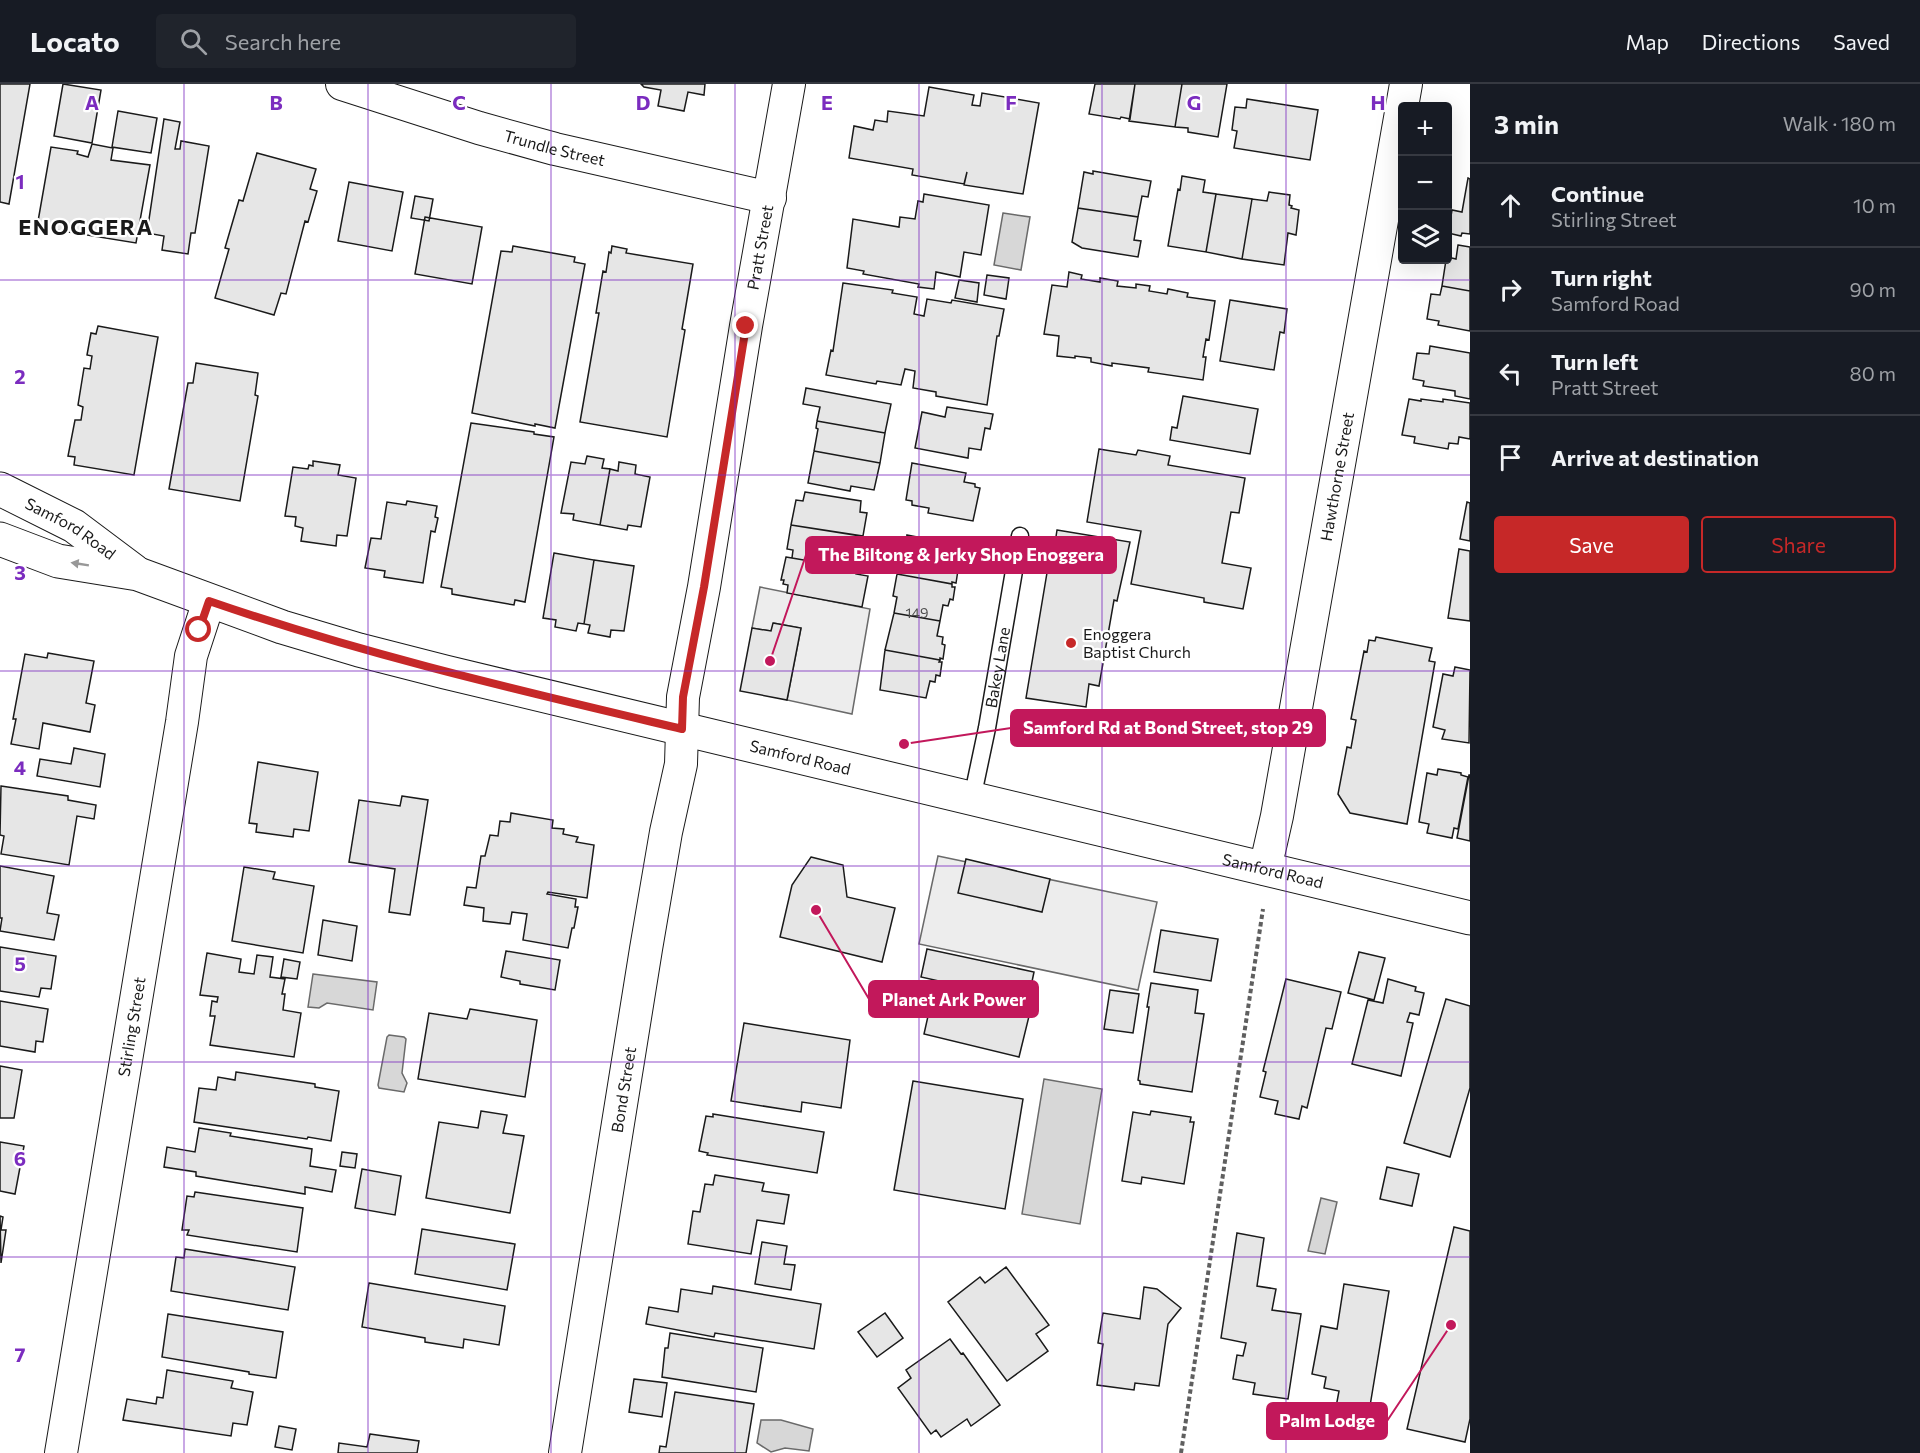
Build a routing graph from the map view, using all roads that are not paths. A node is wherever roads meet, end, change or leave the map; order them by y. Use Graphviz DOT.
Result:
graph roads {
  1 [pos="342,84"];
  2 [pos="789,84"];
  3 [pos="1406,84"];
  4 [pos="770,198"];
  5 [pos="0,489"];
  6 [pos="1020,536"];
  7 [pos="0,539"];
  8 [pos="138,574"];
  9 [pos="209,601"];
  10 [pos="682,729"];
  11 [pos="972,799"];
  12 [pos="1264,869"];
  13 [pos="1470,918"];
  14 [pos="61,1453"];
  15 [pos="565,1453"];
  1 -- 4 [label="street, Trundle Street"];
  2 -- 4 [label="street, Pratt Street"];
  3 -- 12 [label="street, Hawthorne Street"];
  4 -- 10 [label="street, Pratt Street"];
  5 -- 8 [label="main road, Samford Road"];
  6 -- 11 [label="lane, Bakey Lane"];
  8 -- 7 [label="main road, Samford Road, one-way"];
  8 -- 9 [label="main road, Samford Road"];
  9 -- 10 [label="main road, Samford Road"];
  9 -- 14 [label="street, Stirling Street"];
  10 -- 11 [label="main road, Samford Road"];
  10 -- 15 [label="street, Bond Street"];
  11 -- 12 [label="main road, Samford Road"];
  12 -- 13 [label="main road, Samford Road"];
}
